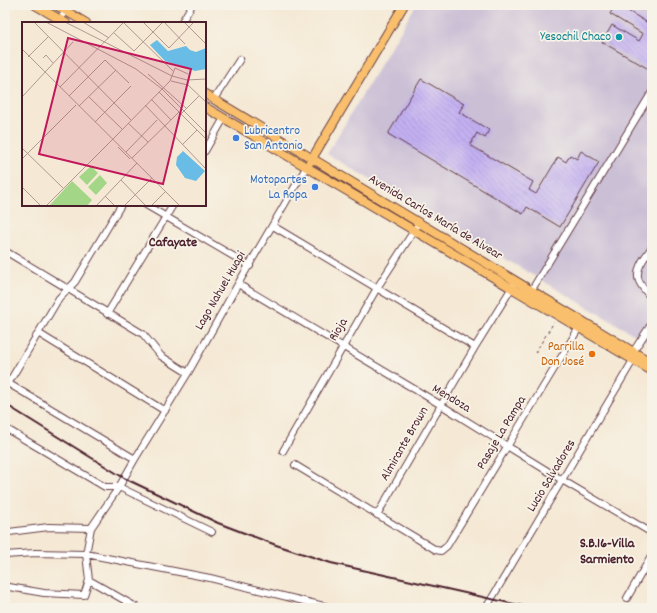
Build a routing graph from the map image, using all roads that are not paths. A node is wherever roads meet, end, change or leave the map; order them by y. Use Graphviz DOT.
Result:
graph roads {
  1 [pos="35,5"];
  2 [pos="56,5"];
  3 [pos="192,5"];
  4 [pos="404,5"];
  5 [pos="68,8"];
  6 [pos="63,21"];
  7 [pos="85,22"];
  8 [pos="182,22"];
  9 [pos="240,59"];
  10 [pos="652,92"];
  11 [pos="206,95"];
  12 [pos="214,99"];
  13 [pos="206,108"];
  14 [pos="224,118"];
  15 [pos="206,149"];
  16 [pos="312,158"];
  17 [pos="307,166"];
  18 [pos="120,206"];
  19 [pos="148,206"];
  20 [pos="173,206"];
  21 [pos="167,217"];
  22 [pos="273,226"];
  23 [pos="417,227"];
  24 [pos="652,247"];
  25 [pos="5,251"];
  26 [pos="250,266"];
  27 [pos="238,284"];
  28 [pos="514,285"];
  29 [pos="377,288"];
  30 [pos="68,289"];
  31 [pos="531,291"];
  32 [pos="652,299"];
  33 [pos="107,314"];
  34 [pos="652,323"];
  35 [pos="581,324"];
  36 [pos="38,333"];
  37 [pos="342,347"];
  38 [pos="475,347"];
  39 [pos="634,355"];
  40 [pos="652,363"];
  41 [pos="652,371"];
  42 [pos="188,373"];
  43 [pos="7,382"];
  44 [pos="441,405"];
  45 [pos="165,411"];
  46 [pos="5,428"];
  47 [pos="508,446"];
  48 [pos="283,451"];
  49 [pos="135,459"];
  50 [pos="295,466"];
  51 [pos="562,480"];
  52 [pos="119,487"];
  53 [pos="377,515"];
  54 [pos="91,528"];
  55 [pos="5,531"];
  56 [pos="212,532"];
  57 [pos="652,533"];
  58 [pos="86,554"];
  59 [pos="5,555"];
  60 [pos="652,555"];
  61 [pos="89,580"];
  62 [pos="9,587"];
  63 [pos="627,598"];
  64 [pos="138,608"];
  65 [pos="332,608"];
  66 [pos="486,608"];
  1 -- 6 [label="main road"];
  2 -- 5 [label="main road"];
  3 -- 8 [label="street"];
  4 -- 16 [label="main road, Lago Nahuel Huapi"];
  5 -- 6 [label="street"];
  5 -- 7 [label="main road"];
  9 -- 12 [label="street"];
  10 -- 31 [label="street"];
  11 -- 12 [label="main road, Avenida Carlos María de Alvear"];
  12 -- 16 [label="main road, Avenida Carlos María de Alvear"];
  13 -- 14 [label="main road, Avenida Carlos María de Alvear"];
  14 -- 15 [label="street"];
  14 -- 17 [label="main road, Avenida Carlos María de Alvear"];
  16 -- 17 [label="main road, Lago Nahuel Huapi"];
  16 -- 23 [label="main road, Avenida Carlos María de Alvear"];
  17 -- 22 [label="street, Lago Nahuel Huapi"];
  17 -- 23 [label="main road, Avenida Carlos María de Alvear"];
  18 -- 30 [label="street"];
  19 -- 21 [label="street"];
  20 -- 21 [label="street"];
  21 -- 26 [label="street"];
  21 -- 33 [label="street"];
  22 -- 26 [label="street, Lago Nahuel Huapi"];
  22 -- 29 [label="street"];
  23 -- 28 [label="main road, Avenida Carlos María de Alvear"];
  23 -- 29 [label="street, Rioja"];
  24 -- 32 [label="street"];
  25 -- 30 [label="street"];
  26 -- 27 [label="street, Lago Nahuel Huapi"];
  27 -- 37 [label="street, Mendoza"];
  27 -- 42 [label="street, Lago Nahuel Huapi"];
  28 -- 31 [label="main road, Avenida Carlos María de Alvear"];
  28 -- 35 [label="main road, Avenida Carlos María de Alvear"];
  28 -- 38 [label="street, Almirante Brown"];
  29 -- 37 [label="street, Rioja"];
  29 -- 38 [label="street"];
  30 -- 33 [label="street"];
  30 -- 36 [label="street"];
  31 -- 35 [label="main road, Avenida Carlos María de Alvear"];
  33 -- 42 [label="street"];
  34 -- 39 [label="street, Lucio Salvadores"];
  35 -- 39 [label="main road, Avenida Carlos María de Alvear"];
  35 -- 47 [label="street, Pasaje La Pampa"];
  36 -- 43 [label="street"];
  36 -- 45 [label="street"];
  37 -- 44 [label="street, Mendoza"];
  37 -- 48 [label="street, Rioja"];
  38 -- 44 [label="street, Almirante Brown"];
  39 -- 40 [label="main road, Avenida Carlos María de Alvear"];
  39 -- 41 [label="main road, Avenida Carlos María de Alvear"];
  39 -- 51 [label="street, Lucio Salvadores"];
  42 -- 45 [label="street, Lago Nahuel Huapi"];
  43 -- 49 [label="street"];
  44 -- 47 [label="street, Mendoza"];
  44 -- 53 [label="street, Almirante Brown"];
  45 -- 49 [label="street, Lago Nahuel Huapi"];
  46 -- 52 [label="street"];
  47 -- 51 [label="street, Mendoza"];
  47 -- 53 [label="street, Pasaje La Pampa"];
  49 -- 52 [label="street, Lago Nahuel Huapi"];
  50 -- 53 [label="street"];
  51 -- 57 [label="street, Mendoza"];
  51 -- 66 [label="street, Lucio Salvadores"];
  52 -- 54 [label="street, Lago Nahuel Huapi"];
  52 -- 56 [label="street"];
  54 -- 55 [label="street"];
  54 -- 58 [label="street, Lago Nahuel Huapi"];
  58 -- 59 [label="street"];
  58 -- 61 [label="street, Lago Nahuel Huapi"];
  58 -- 65 [label="street"];
  60 -- 63 [label="street"];
  61 -- 62 [label="street, Lago Nahuel Huapi"];
  61 -- 64 [label="street"];
}
